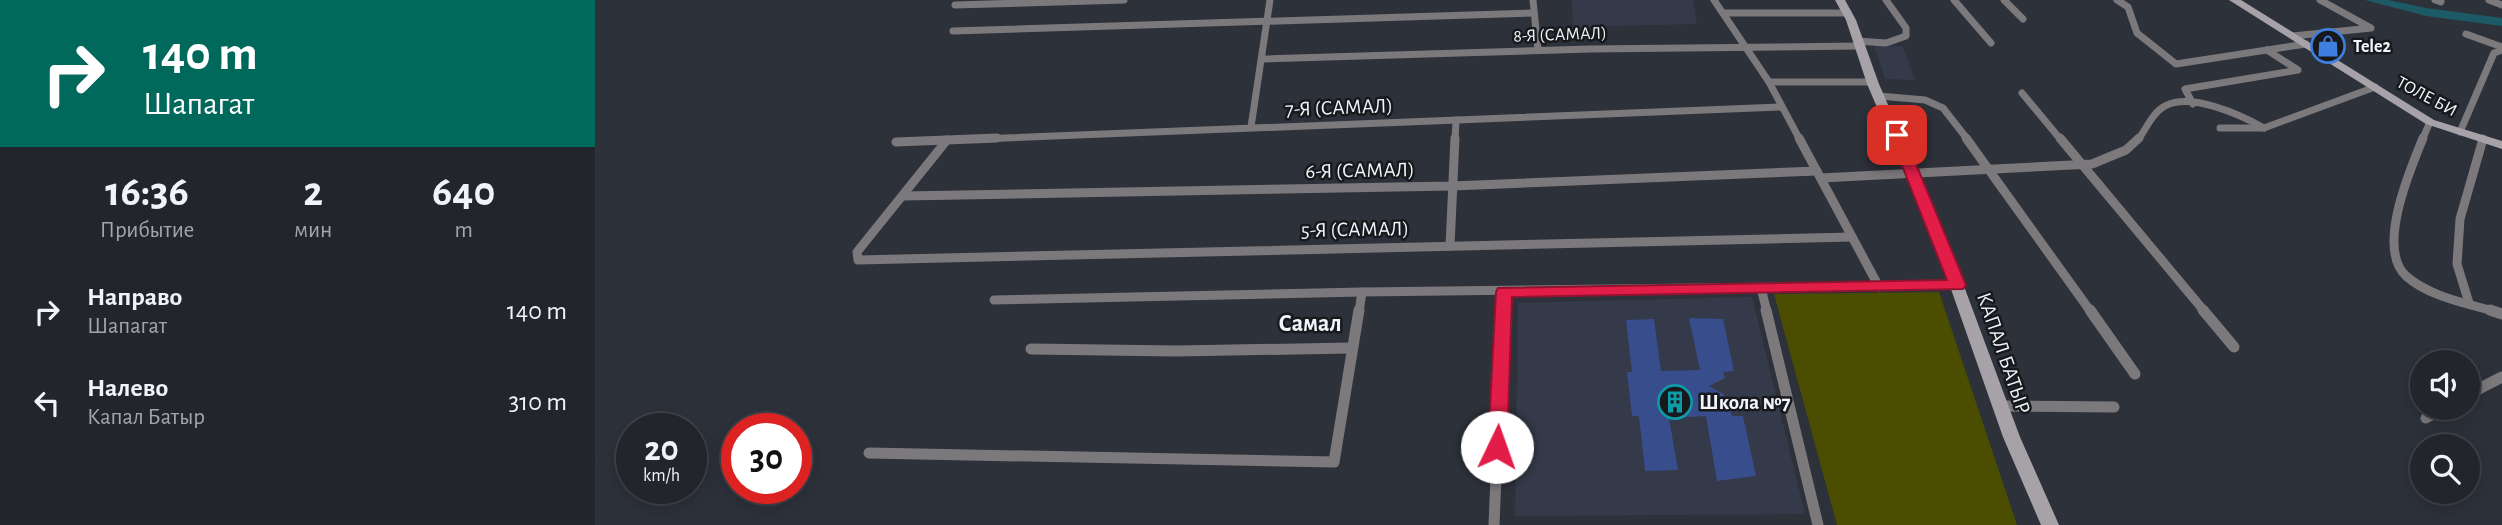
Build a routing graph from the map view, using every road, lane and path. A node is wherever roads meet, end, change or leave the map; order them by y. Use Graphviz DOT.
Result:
graph roads {
  1 [pos="1124,0"];
  2 [pos="1270,0"];
  3 [pos="1533,0"];
  4 [pos="1714,0"];
  5 [pos="1840,0"];
  6 [pos="1886,0"];
  7 [pos="1954,0"];
  8 [pos="2004,0"];
  9 [pos="2117,0"];
  10 [pos="2234,0"];
  11 [pos="2320,0"];
  12 [pos="2489,0"];
  13 [pos="1019,1"];
  14 [pos="955,5"];
  15 [pos="2502,5"];
  16 [pos="1534,13"];
  17 [pos="1723,13"];
  18 [pos="1848,13"];
  19 [pos="2024,19"];
  20 [pos="1267,21"];
  21 [pos="953,31"];
  22 [pos="2466,34"];
  23 [pos="2293,36"];
  24 [pos="1858,43"];
  25 [pos="1991,43"];
  26 [pos="2306,44"];
  27 [pos="1744,46"];
  28 [pos="2502,48"];
  29 [pos="1538,50"];
  30 [pos="2267,50"];
  31 [pos="1262,59"];
  32 [pos="1769,82"];
  33 [pos="1872,82"];
  34 [pos="2375,87"];
  35 [pos="2022,93"];
  36 [pos="1879,96"];
  37 [pos="2193,104"];
  38 [pos="1782,107"];
  39 [pos="1456,120"];
  40 [pos="2430,122"];
  41 [pos="1251,127"];
  42 [pos="2220,128"];
  43 [pos="2264,128"];
  44 [pos="2460,132"];
  45 [pos="2483,139"];
  46 [pos="947,140"];
  47 [pos="896,142"];
  48 [pos="2502,145"];
  49 [pos="2081,166"];
  50 [pos="1992,171"];
  51 [pos="1819,174"];
  52 [pos="1914,174"];
  53 [pos="1452,186"];
  54 [pos="904,195"];
  55 [pos="1852,237"];
  56 [pos="1450,246"];
  57 [pos="1958,285"];
  58 [pos="1879,287"];
  59 [pos="1761,288"];
  60 [pos="1362,292"];
  61 [pos="1504,292"];
  62 [pos="994,300"];
  63 [pos="2469,303"];
  64 [pos="2502,314"];
  65 [pos="2234,347"];
  66 [pos="1351,348"];
  67 [pos="1031,349"];
  68 [pos="2135,374"];
  69 [pos="2502,377"];
  70 [pos="2480,388"];
  71 [pos="2000,406"];
  72 [pos="2113,407"];
  73 [pos="869,453"];
  74 [pos="1494,525"];
  75 [pos="1818,525"];
  76 [pos="2050,525"];
  1 -- 13 [label="street"];
  2 -- 20 [label="street"];
  3 -- 16 [label="street"];
  4 -- 17 [label="street"];
  5 -- 18 [label="main road, КАПАЛ БАТЫР"];
  6 -- 24 [label="street, 8-Я (САМАЛ)"];
  7 -- 25 [label="street"];
  8 -- 19 [label="street"];
  9 -- 30 [label="street"];
  10 -- 23 [label="main road, ТОЛЕ БИ"];
  11 -- 23 [label="street"];
  12 -- 15 [label="street"];
  13 -- 14 [label="street"];
  16 -- 20 [label="street"];
  16 -- 29 [label="street"];
  17 -- 18 [label="street"];
  17 -- 27 [label="street"];
  18 -- 24 [label="main road, КАПАЛ БАТЫР"];
  20 -- 21 [label="street"];
  20 -- 31 [label="street"];
  22 -- 28 [label="street"];
  23 -- 26 [label="main road, ТОЛЕ БИ"];
  24 -- 27 [label="street, 8-Я (САМАЛ)"];
  24 -- 33 [label="main road, КАПАЛ БАТЫР"];
  26 -- 30 [label="street"];
  26 -- 34 [label="main road, ТОЛЕ БИ"];
  27 -- 29 [label="street, 8-Я (САМАЛ)"];
  27 -- 32 [label="street"];
  28 -- 44 [label="street"];
  29 -- 31 [label="street, 8-Я (САМАЛ)"];
  30 -- 37 [label="street"];
  31 -- 41 [label="street"];
  32 -- 33 [label="street"];
  32 -- 38 [label="street"];
  33 -- 36 [label="main road, КАПАЛ БАТЫР"];
  34 -- 40 [label="main road, ТОЛЕ БИ"];
  34 -- 43 [label="street"];
  35 -- 49 [label="street"];
  36 -- 50 [label="street"];
  36 -- 52 [label="main road, КАПАЛ БАТЫР"];
  37 -- 43 [label="street"];
  37 -- 49 [label="street, 6-Я (САМАЛ)"];
  38 -- 39 [label="street, 7-Я (САМАЛ)"];
  38 -- 51 [label="street"];
  39 -- 41 [label="street, 7-Я (САМАЛ)"];
  39 -- 53 [label="street"];
  40 -- 44 [label="main road, ТОЛЕ БИ"];
  40 -- 63 [label="street"];
  41 -- 46 [label="street, 7-Я (САМАЛ)"];
  42 -- 43 [label="street"];
  44 -- 45 [label="main road, ТОЛЕ БИ"];
  45 -- 48 [label="main road, ТОЛЕ БИ"];
  45 -- 63 [label="street"];
  46 -- 47 [label="street, 7-Я (САМАЛ)"];
  46 -- 54 [label="street"];
  49 -- 50 [label="street, 6-Я (САМАЛ)"];
  49 -- 65 [label="street"];
  50 -- 52 [label="street, 6-Я (САМАЛ)"];
  50 -- 68 [label="street"];
  51 -- 52 [label="street, 6-Я (САМАЛ)"];
  51 -- 53 [label="street, 6-Я (САМАЛ)"];
  51 -- 55 [label="street"];
  52 -- 57 [label="main road, КАПАЛ БАТЫР"];
  53 -- 54 [label="street, 6-Я (САМАЛ)"];
  53 -- 56 [label="street"];
  54 -- 56 [label="street, 5-Я (САМАЛ)"];
  55 -- 56 [label="street, 5-Я (САМАЛ)"];
  55 -- 58 [label="street"];
  57 -- 58 [label="street"];
  57 -- 71 [label="main road, КАПАЛ БАТЫР"];
  58 -- 59 [label="street"];
  59 -- 61 [label="street"];
  59 -- 75 [label="street"];
  60 -- 61 [label="street"];
  60 -- 62 [label="street"];
  60 -- 66 [label="street"];
  61 -- 74 [label="street"];
  63 -- 64 [label="street"];
  66 -- 67 [label="street"];
  66 -- 73 [label="street"];
  69 -- 70 [label="street"];
  71 -- 72 [label="street"];
  71 -- 76 [label="main road, КАПАЛ БАТЫР"];
}
